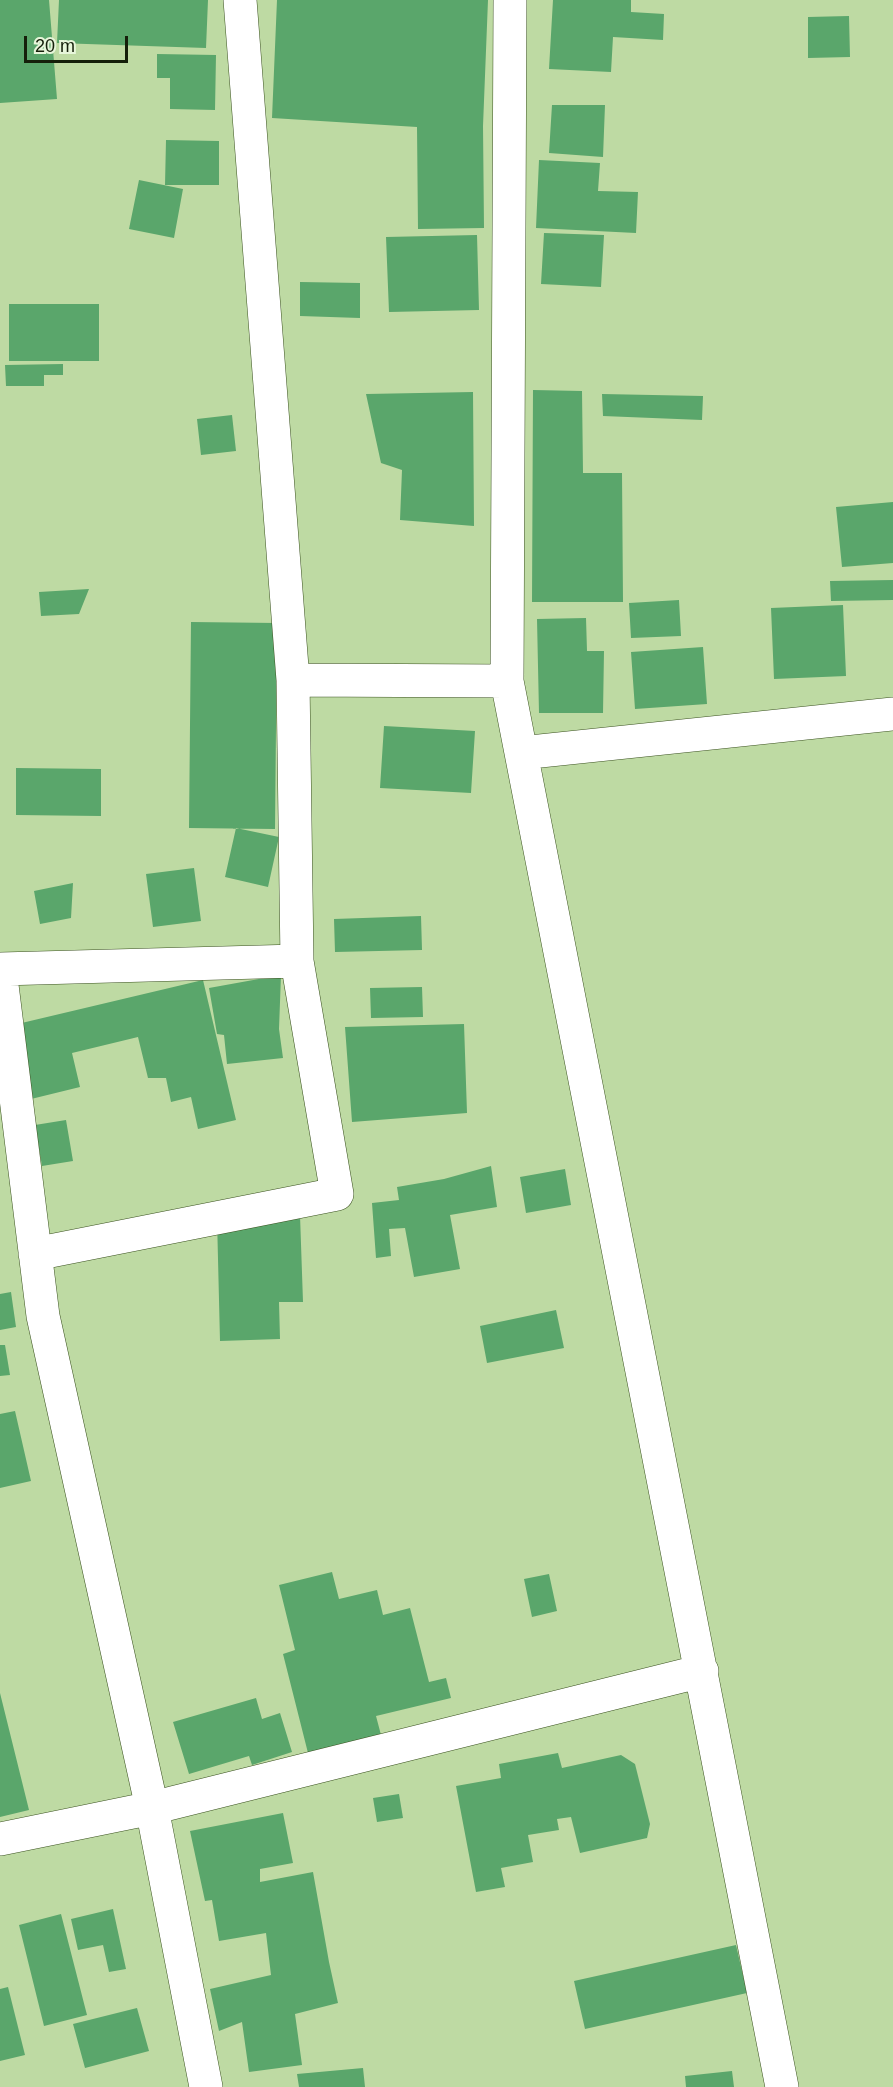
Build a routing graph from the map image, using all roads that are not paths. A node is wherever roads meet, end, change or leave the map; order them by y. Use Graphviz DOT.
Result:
graph roads {
  1 [pos="240,0"];
  2 [pos="510,0"];
  3 [pos="293,680"];
  4 [pos="507,681"];
  5 [pos="893,714"];
  6 [pos="521,753"];
  7 [pos="297,961"];
  8 [pos="0,969"];
  9 [pos="35,1254"];
  10 [pos="702,1671"];
  11 [pos="152,1808"];
  12 [pos="0,1839"];
  13 [pos="206,2087"];
  14 [pos="782,2087"];
  1 -- 3 [label="street"];
  2 -- 4 [label="street"];
  3 -- 4 [label="street"];
  3 -- 7 [label="street"];
  4 -- 6 [label="street"];
  5 -- 6 [label="street"];
  6 -- 10 [label="street"];
  7 -- 8 [label="street"];
  7 -- 9 [label="street"];
  8 -- 9 [label="street"];
  9 -- 11 [label="street"];
  10 -- 11 [label="street"];
  10 -- 14 [label="street"];
  11 -- 12 [label="street"];
  11 -- 13 [label="street"];
}
